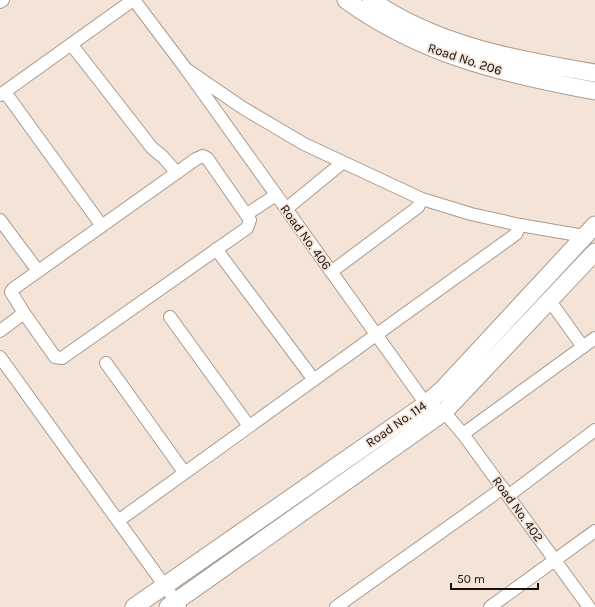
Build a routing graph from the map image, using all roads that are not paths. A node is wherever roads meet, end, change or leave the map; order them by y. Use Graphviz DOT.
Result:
graph roads {
  1 [pos="3,0"];
  2 [pos="134,0"];
  3 [pos="346,0"];
  4 [pos="371,0"];
  5 [pos="0,2"];
  6 [pos="71,44"];
  7 [pos="186,69"];
  8 [pos="595,73"];
  9 [pos="595,91"];
  10 [pos="2,94"];
  11 [pos="342,163"];
  12 [pos="177,172"];
  13 [pos="276,194"];
  14 [pos="422,199"];
  15 [pos="286,209"];
  16 [pos="248,214"];
  17 [pos="0,220"];
  18 [pos="520,225"];
  19 [pos="102,226"];
  20 [pos="590,230"];
  21 [pos="216,249"];
  22 [pos="595,252"];
  23 [pos="38,271"];
  24 [pos="331,272"];
  25 [pos="550,301"];
  26 [pos="24,313"];
  27 [pos="170,317"];
  28 [pos="0,331"];
  29 [pos="377,336"];
  30 [pos="595,338"];
  31 [pos="583,347"];
  32 [pos="0,357"];
  33 [pos="106,363"];
  34 [pos="314,380"];
  35 [pos="426,404"];
  36 [pos="444,412"];
  37 [pos="249,426"];
  38 [pos="595,430"];
  39 [pos="463,434"];
  40 [pos="184,472"];
  41 [pos="505,492"];
  42 [pos="118,521"];
  43 [pos="595,531"];
  44 [pos="555,560"];
  45 [pos="165,585"];
  46 [pos="175,605"];
  47 [pos="134,607"];
  48 [pos="336,607"];
  49 [pos="490,607"];
  50 [pos="589,607"];
  1 -- 5 [label="street"];
  2 -- 6 [label="street"];
  2 -- 7 [label="street, Road No. 406"];
  3 -- 9 [label="street, Road No. 206"];
  4 -- 8 [label="street, Road No. 206"];
  6 -- 10 [label="street"];
  6 -- 12 [label="street"];
  7 -- 11 [label="street"];
  7 -- 13 [label="street, Road No. 406"];
  10 -- 19 [label="street"];
  11 -- 14 [label="street"];
  11 -- 15 [label="street"];
  12 -- 16 [label="street"];
  12 -- 19 [label="street"];
  13 -- 15 [label="street, Road No. 406"];
  13 -- 16 [label="street"];
  14 -- 18 [label="street"];
  14 -- 24 [label="street"];
  15 -- 24 [label="street, Road No. 406"];
  16 -- 21 [label="street"];
  17 -- 23 [label="street"];
  18 -- 20 [label="street"];
  18 -- 29 [label="street"];
  19 -- 23 [label="street"];
  20 -- 35 [label="street, Road No. 114"];
  21 -- 26 [label="street"];
  21 -- 34 [label="street"];
  22 -- 25 [label="street, Road No. 114"];
  23 -- 26 [label="street"];
  24 -- 29 [label="street, Road No. 406"];
  25 -- 31 [label="street"];
  25 -- 36 [label="street, Road No. 114"];
  26 -- 28 [label="street"];
  27 -- 37 [label="street"];
  29 -- 34 [label="street"];
  29 -- 35 [label="street, Road No. 406"];
  30 -- 31 [label="street"];
  31 -- 39 [label="street"];
  32 -- 42 [label="street"];
  33 -- 40 [label="street"];
  34 -- 37 [label="street"];
  35 -- 36 [label="street"];
  35 -- 45 [label="street, Road No. 114"];
  36 -- 39 [label="street, Road No. 402"];
  36 -- 46 [label="street, Road No. 114"];
  37 -- 40 [label="street"];
  38 -- 41 [label="street"];
  39 -- 41 [label="street, Road No. 402"];
  40 -- 42 [label="street"];
  41 -- 44 [label="street, Road No. 402"];
  41 -- 48 [label="street"];
  42 -- 45 [label="street"];
  43 -- 44 [label="street"];
  44 -- 49 [label="street"];
  44 -- 50 [label="street, Road No. 402"];
  45 -- 46 [label="street"];
  45 -- 47 [label="street, Road No. 114"];
}
